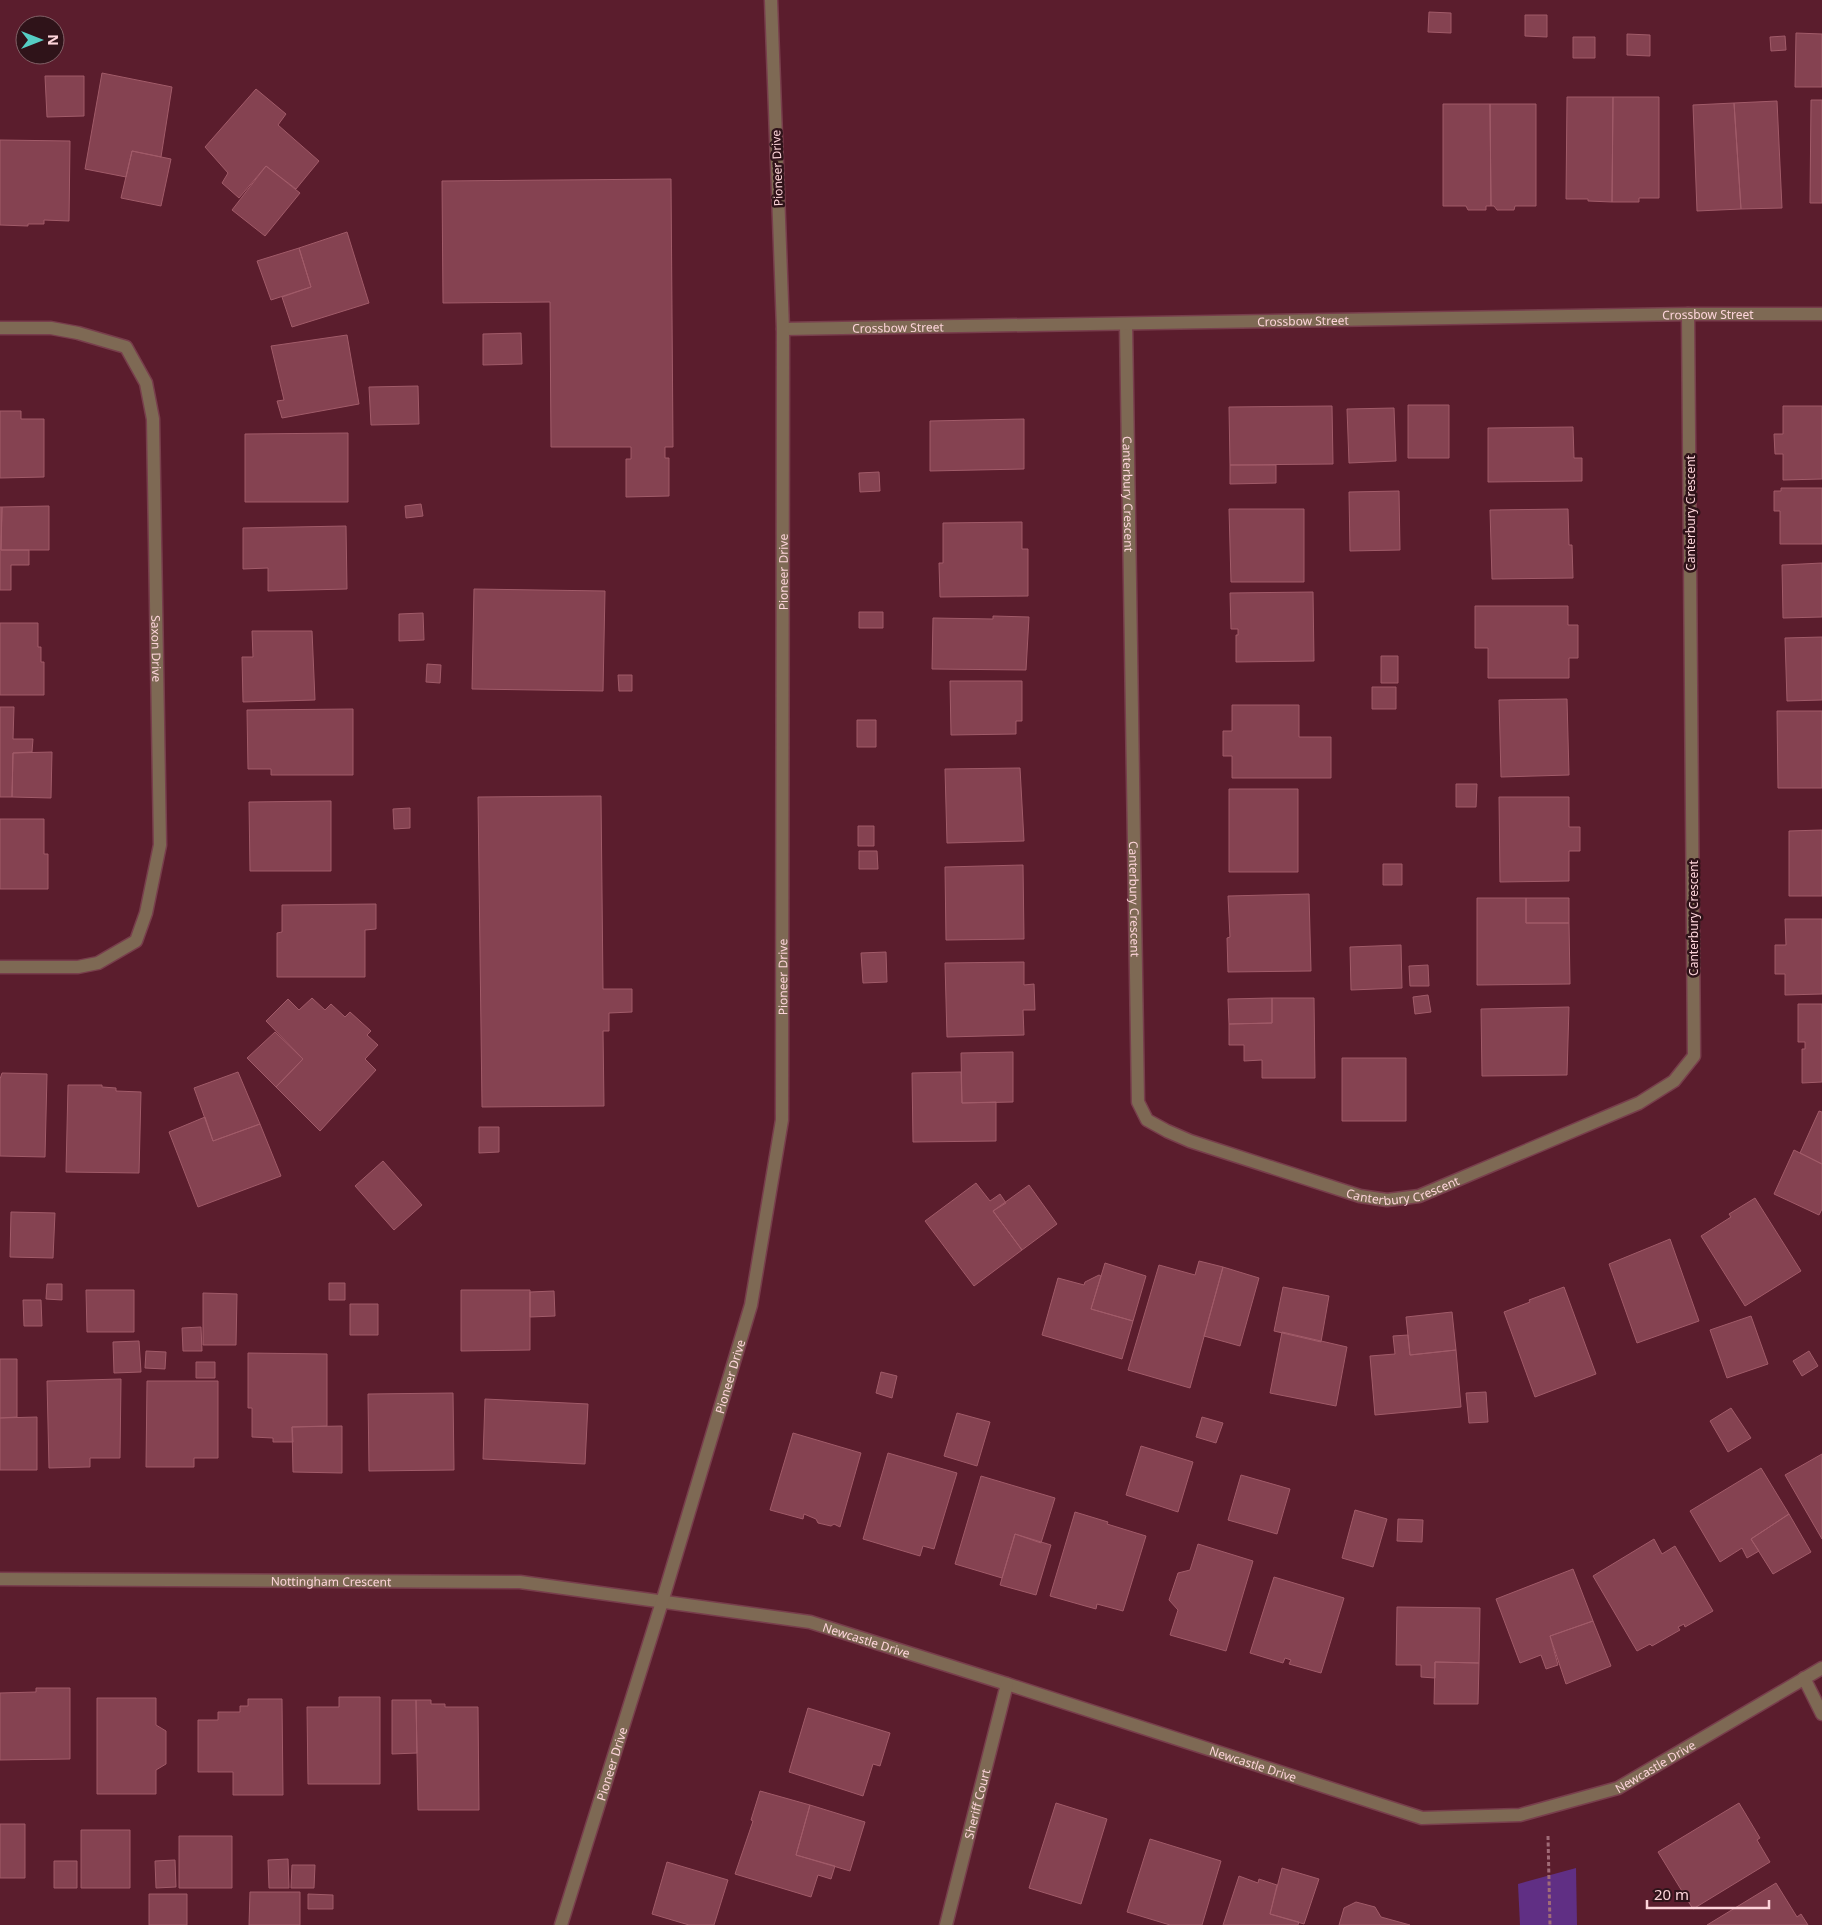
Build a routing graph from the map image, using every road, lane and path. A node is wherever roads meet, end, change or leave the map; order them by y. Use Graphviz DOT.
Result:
graph roads {
  1 [pos="771,0"];
  2 [pos="1688,314"];
  3 [pos="1822,314"];
  4 [pos="1126,324"];
  5 [pos="0,328"];
  6 [pos="783,329"];
  7 [pos="0,967"];
  8 [pos="0,1579"];
  9 [pos="662,1602"];
  10 [pos="1822,1668"];
  11 [pos="1804,1678"];
  12 [pos="1007,1684"];
  13 [pos="1822,1714"];
  14 [pos="1547,1808"];
  15 [pos="561,1925"];
  16 [pos="946,1925"];
  17 [pos="1550,1925"];
  1 -- 6 [label="street, Pioneer Drive"];
  2 -- 3 [label="street, Crossbow Street"];
  2 -- 4 [label="street, Crossbow Street"];
  2 -- 4 [label="street, Canterbury Crescent"];
  4 -- 6 [label="street, Crossbow Street"];
  5 -- 7 [label="street, Saxon Drive"];
  6 -- 9 [label="street, Pioneer Drive"];
  8 -- 9 [label="street, Nottingham Crescent"];
  9 -- 12 [label="street, Newcastle Drive"];
  9 -- 15 [label="street, Pioneer Drive"];
  10 -- 11 [label="street, Newcastle Drive"];
  11 -- 13 [label="street"];
  11 -- 14 [label="street, Newcastle Drive"];
  12 -- 14 [label="street, Newcastle Drive"];
  12 -- 16 [label="street, Sheriff Court"];
  14 -- 17 [label="path"];
}
